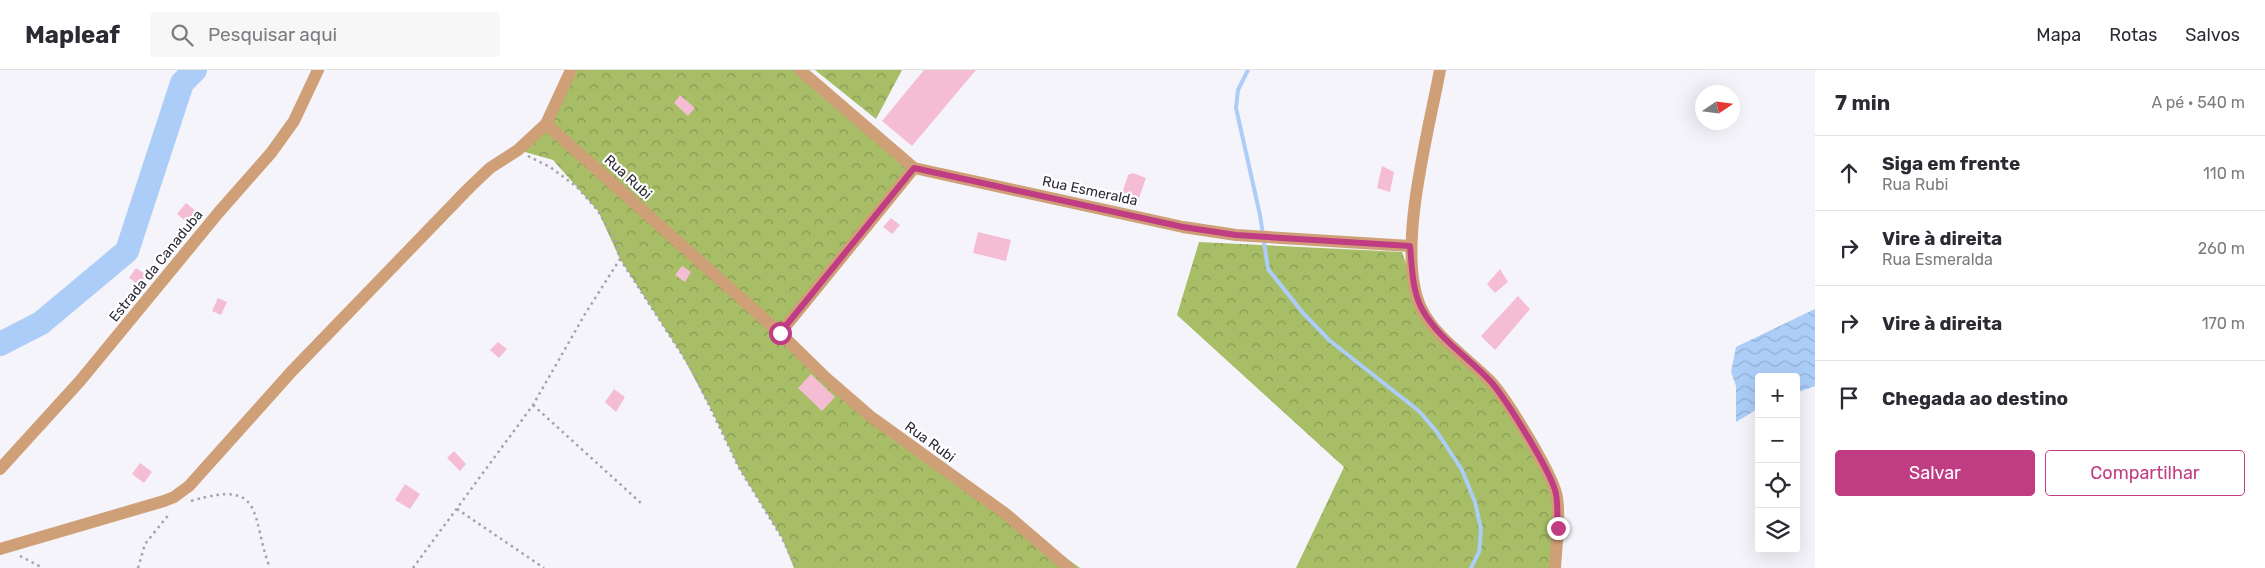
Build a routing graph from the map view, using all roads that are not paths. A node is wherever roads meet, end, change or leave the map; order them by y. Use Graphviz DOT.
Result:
graph roads {
  1 [pos="318,70"];
  2 [pos="571,70"];
  3 [pos="800,70"];
  4 [pos="1440,70"];
  5 [pos="546,124"];
  6 [pos="914,168"];
  7 [pos="1410,246"];
  8 [pos="780,333"];
  9 [pos="0,469"];
  10 [pos="2,548"];
  11 [pos="1069,568"];
  12 [pos="1555,568"];
  1 -- 9 [label="street, Estrada da Canaduba"];
  2 -- 5 [label="street"];
  3 -- 6 [label="street, Rua Esmeralda"];
  4 -- 7 [label="street"];
  5 -- 8 [label="street, Rua Rubi"];
  5 -- 10 [label="street"];
  6 -- 7 [label="street, Rua Esmeralda"];
  6 -- 8 [label="street"];
  7 -- 12 [label="street"];
  8 -- 11 [label="street, Rua Rubi"];
}
